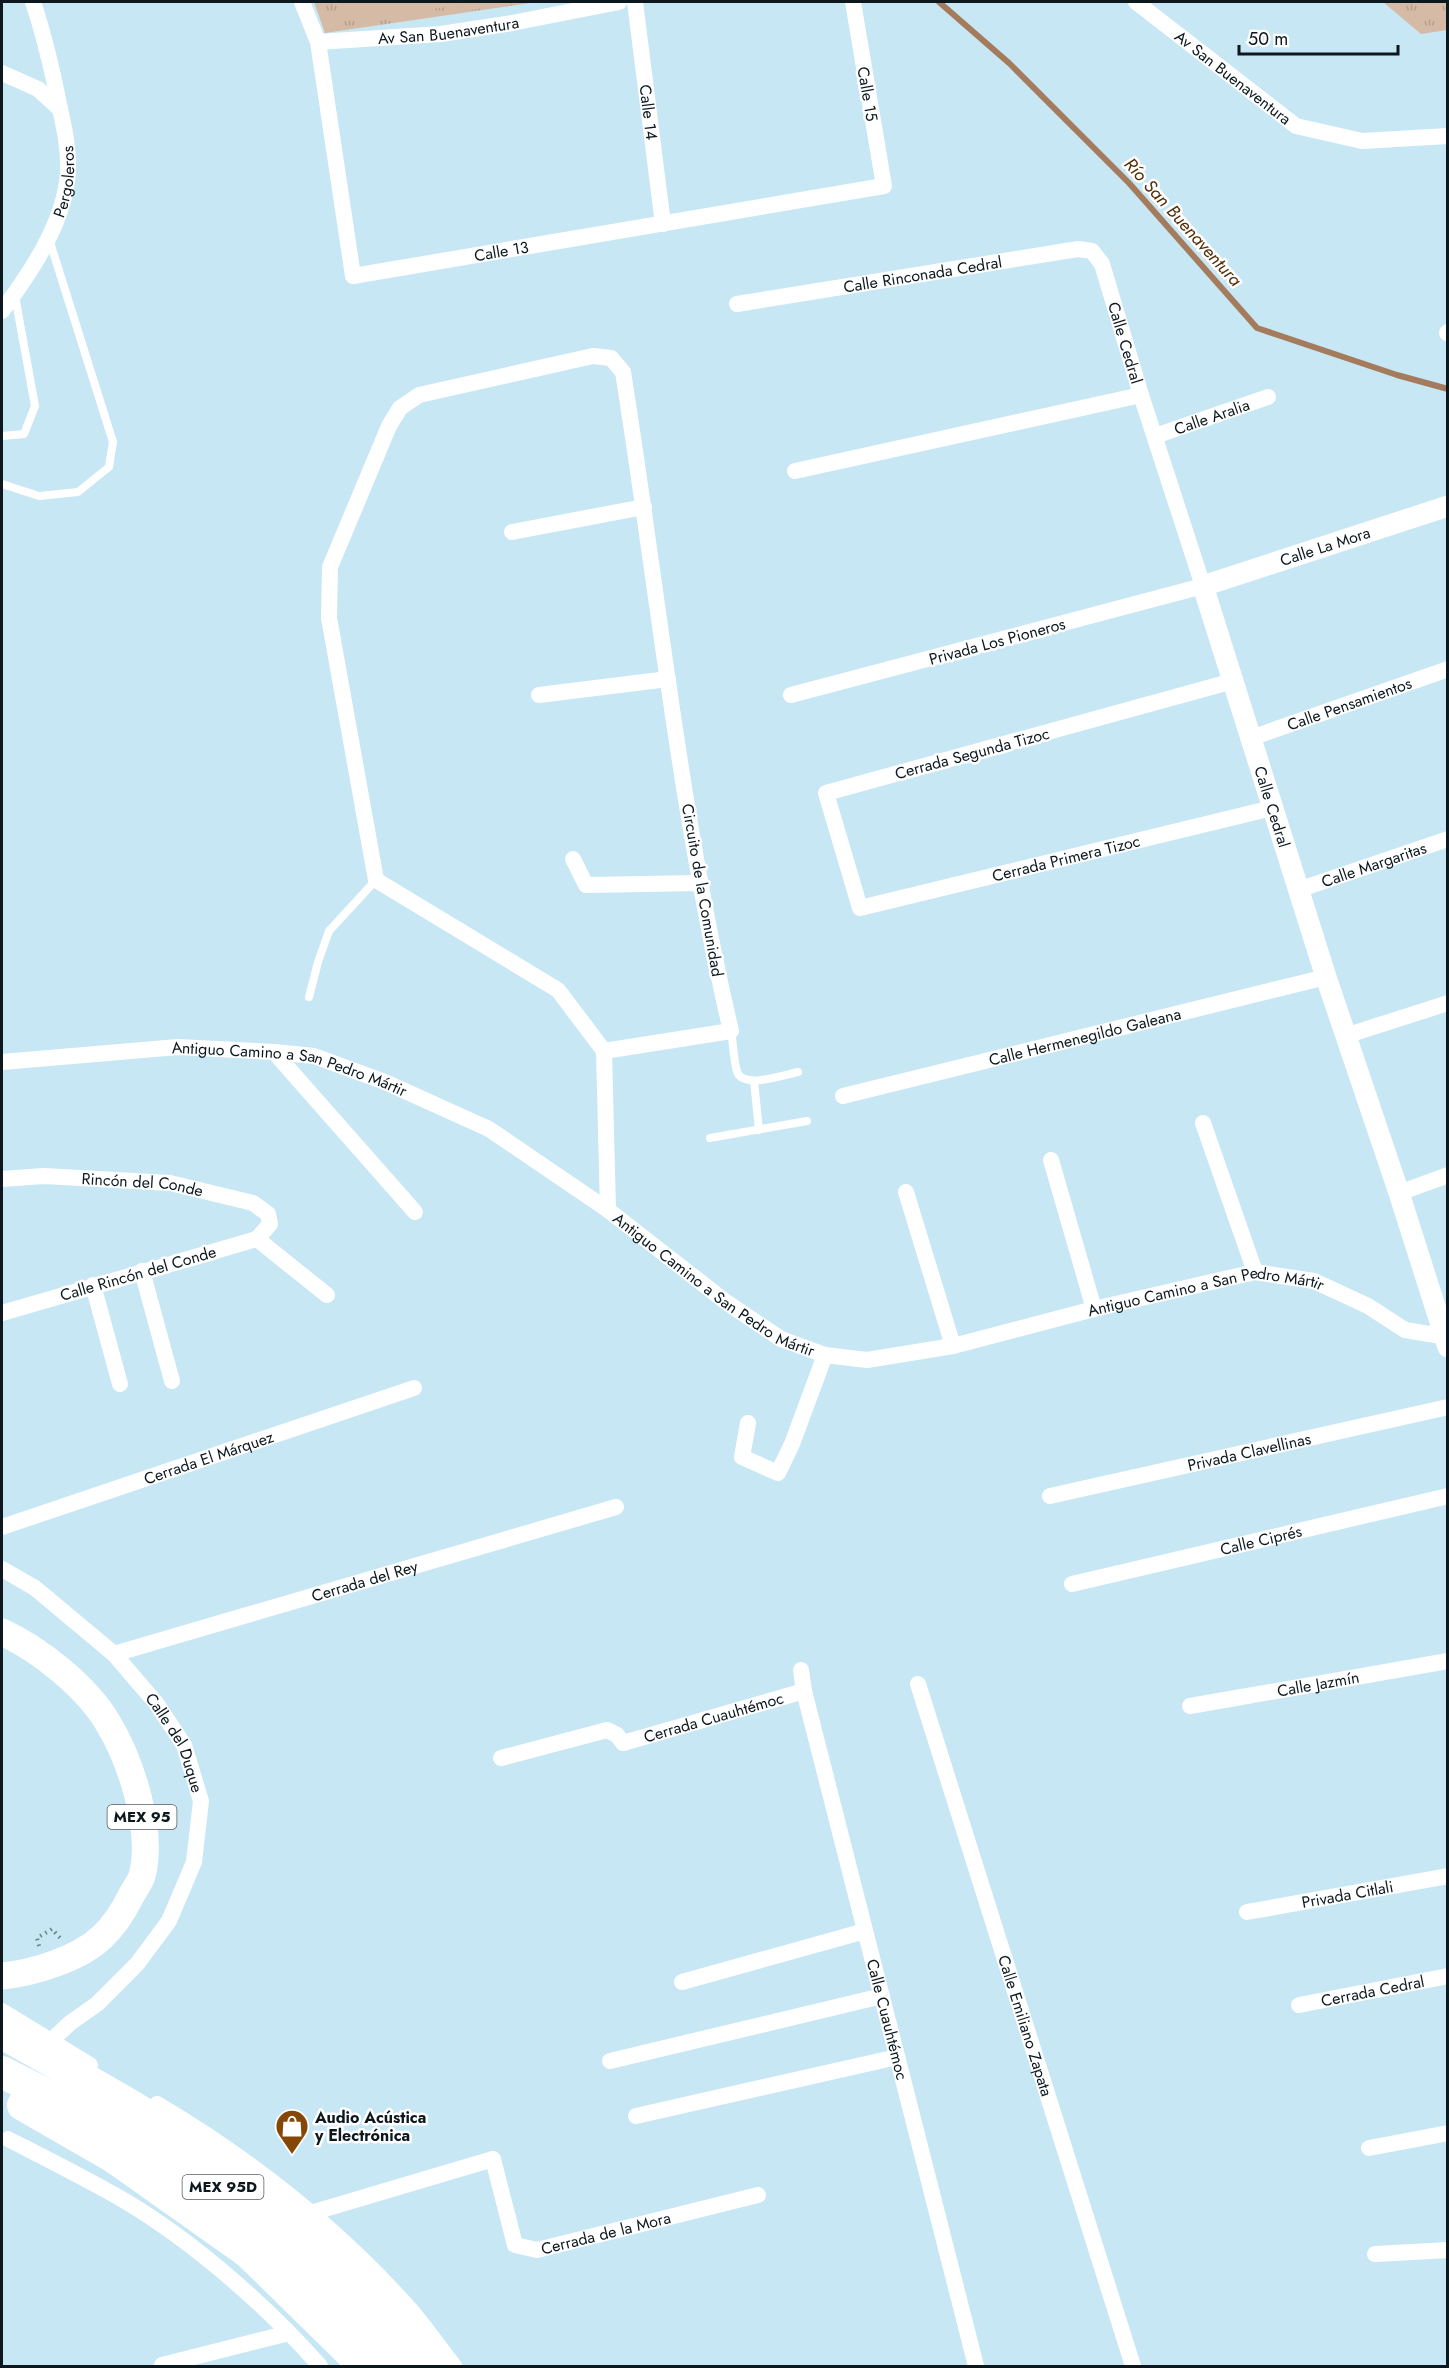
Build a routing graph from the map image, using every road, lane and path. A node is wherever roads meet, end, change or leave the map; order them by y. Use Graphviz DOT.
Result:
graph roads {
  1 [pos="33,2"];
  2 [pos="302,2"];
  3 [pos="619,2"];
  4 [pos="635,2"];
  5 [pos="853,2"];
  6 [pos="1136,2"];
  7 [pos="318,42"];
  8 [pos="2,73"];
  9 [pos="60,109"];
  10 [pos="1448,136"];
  11 [pos="884,186"];
  12 [pos="663,224"];
  13 [pos="48,237"];
  14 [pos="1101,264"];
  15 [pos="14,294"];
  16 [pos="737,304"];
  17 [pos="2,311"];
  18 [pos="1141,395"];
  19 [pos="1268,397"];
  20 [pos="2,436"];
  21 [pos="1155,436"];
  22 [pos="795,471"];
  23 [pos="2,484"];
  24 [pos="1448,506"];
  25 [pos="645,507"];
  26 [pos="512,532"];
  27 [pos="1203,586"];
  28 [pos="1448,669"];
  29 [pos="668,679"];
  30 [pos="1233,681"];
  31 [pos="539,695"];
  32 [pos="791,695"];
  33 [pos="1251,738"];
  34 [pos="1272,807"];
  35 [pos="1448,839"];
  36 [pos="573,859"];
  37 [pos="376,880"];
  38 [pos="701,883"];
  39 [pos="1298,890"];
  40 [pos="860,908"];
  41 [pos="1326,977"];
  42 [pos="309,998"];
  43 [pos="1448,1003"];
  44 [pos="731,1031"];
  45 [pos="1345,1036"];
  46 [pos="604,1051"];
  47 [pos="274,1052"];
  48 [pos="2,1062"];
  49 [pos="798,1072"];
  50 [pos="754,1081"];
  51 [pos="843,1096"];
  52 [pos="807,1121"];
  53 [pos="1203,1123"];
  54 [pos="759,1130"];
  55 [pos="710,1138"];
  56 [pos="1051,1160"];
  57 [pos="1448,1175"];
  58 [pos="2,1179"];
  59 [pos="906,1192"];
  60 [pos="1399,1193"];
  61 [pos="608,1210"];
  62 [pos="415,1212"];
  63 [pos="257,1239"];
  64 [pos="142,1271"];
  65 [pos="1255,1272"];
  66 [pos="93,1285"];
  67 [pos="327,1295"];
  68 [pos="1094,1309"];
  69 [pos="2,1313"];
  70 [pos="1447,1341"];
  71 [pos="953,1346"];
  72 [pos="825,1355"];
  73 [pos="172,1381"];
  74 [pos="120,1384"];
  75 [pos="414,1388"];
  76 [pos="1448,1407"];
  77 [pos="748,1423"];
  78 [pos="1050,1496"];
  79 [pos="1448,1496"];
  80 [pos="616,1507"];
  81 [pos="2,1527"];
  82 [pos="2,1569"];
  83 [pos="1072,1584"];
  84 [pos="2,1632"];
  85 [pos="114,1654"];
  86 [pos="1448,1661"];
  87 [pos="801,1670"];
  88 [pos="918,1684"];
  89 [pos="804,1691"];
  90 [pos="1190,1706"];
  91 [pos="501,1758"];
  92 [pos="1448,1876"];
  93 [pos="1247,1912"];
  94 [pos="865,1930"];
  95 [pos="2,1976"];
  96 [pos="1448,1976"];
  97 [pos="682,1982"];
  98 [pos="882,1996"];
  99 [pos="1299,2005"];
  100 [pos="2,2011"];
  101 [pos="2,2033"];
  102 [pos="51,2041"];
  103 [pos="2,2050"];
  104 [pos="897,2057"];
  105 [pos="610,2061"];
  106 [pos="2,2072"];
  107 [pos="2,2092"];
  108 [pos="636,2115"];
  109 [pos="1448,2133"];
  110 [pos="8,2139"];
  111 [pos="1369,2148"];
  112 [pos="758,2195"];
  113 [pos="311,2212"];
  114 [pos="1448,2250"];
  115 [pos="1374,2254"];
  116 [pos="289,2333"];
  117 [pos="162,2365"];
  118 [pos="320,2367"];
  119 [pos="362,2367"];
  120 [pos="393,2367"];
  121 [pos="411,2367"];
  122 [pos="430,2367"];
  123 [pos="454,2367"];
  124 [pos="976,2367"];
  125 [pos="1133,2367"];
  1 -- 9 [label="street, Pergoleros"];
  2 -- 7 [label="street"];
  3 -- 7 [label="street, Av San Buenaventura"];
  4 -- 12 [label="street, Calle 14"];
  5 -- 11 [label="street, Calle 15"];
  6 -- 10 [label="street, Av San Buenaventura"];
  7 -- 12 [label="street, Calle 13"];
  8 -- 9 [label="street"];
  9 -- 13 [label="street, Pergoleros"];
  11 -- 12 [label="street, Calle 13"];
  13 -- 15 [label="street, Pergoleros"];
  13 -- 23 [label="lane"];
  14 -- 16 [label="street, Calle Rinconada Cedral"];
  14 -- 18 [label="street, Calle Cedral"];
  15 -- 17 [label="street, Pergoleros"];
  15 -- 20 [label="lane"];
  18 -- 21 [label="street, Calle Cedral"];
  18 -- 22 [label="street"];
  19 -- 21 [label="street, Calle Aralia"];
  21 -- 27 [label="street, Calle Cedral"];
  24 -- 27 [label="street, Calle La Mora"];
  25 -- 26 [label="street"];
  25 -- 29 [label="street, Circuito de la Comunidad"];
  25 -- 37 [label="street, Circuito de la Comunidad"];
  27 -- 30 [label="street, Calle Cedral"];
  27 -- 32 [label="street, Privada Los Pioneros"];
  28 -- 33 [label="street, Calle Pensamientos"];
  29 -- 31 [label="street"];
  29 -- 38 [label="street, Circuito de la Comunidad"];
  30 -- 33 [label="street, Calle Cedral"];
  30 -- 40 [label="street, Cerrada Segunda Tizoc"];
  33 -- 34 [label="street, Calle Cedral"];
  34 -- 39 [label="street, Calle Cedral"];
  34 -- 40 [label="street, Cerrada Primera Tizoc"];
  35 -- 39 [label="street, Calle Margaritas"];
  36 -- 38 [label="street"];
  37 -- 42 [label="lane"];
  37 -- 46 [label="street"];
  38 -- 44 [label="street, Circuito de la Comunidad"];
  39 -- 41 [label="street, Calle Cedral"];
  41 -- 45 [label="street, Calle Cedral"];
  41 -- 51 [label="street, Calle Hermenegildo Galeana"];
  43 -- 45 [label="street"];
  44 -- 46 [label="street"];
  44 -- 50 [label="lane"];
  45 -- 60 [label="street, Calle Cedral"];
  46 -- 61 [label="street"];
  47 -- 48 [label="street, Antiguo Camino a San Pedro Mártir"];
  47 -- 61 [label="street, Antiguo Camino a San Pedro Mártir"];
  47 -- 62 [label="street"];
  49 -- 50 [label="lane"];
  50 -- 54 [label="lane"];
  52 -- 54 [label="lane"];
  53 -- 65 [label="street"];
  54 -- 55 [label="lane"];
  56 -- 68 [label="street"];
  57 -- 60 [label="street"];
  58 -- 63 [label="street, Rincón del Conde"];
  59 -- 71 [label="street"];
  60 -- 70 [label="street, Calle Cedral"];
  61 -- 72 [label="street, Antiguo Camino a San Pedro Mártir"];
  63 -- 64 [label="street, Calle Rincón del Conde"];
  63 -- 67 [label="street"];
  64 -- 66 [label="street, Calle Rincón del Conde"];
  64 -- 73 [label="street"];
  65 -- 68 [label="street, Antiguo Camino a San Pedro Mártir"];
  65 -- 70 [label="street, Antiguo Camino a San Pedro Mártir"];
  66 -- 69 [label="street, Calle Rincón del Conde"];
  66 -- 74 [label="street"];
  68 -- 71 [label="street, Antiguo Camino a San Pedro Mártir"];
  71 -- 72 [label="street, Antiguo Camino a San Pedro Mártir"];
  72 -- 77 [label="street"];
  75 -- 81 [label="street, Cerrada El Márquez"];
  76 -- 78 [label="street, Privada Clavellinas"];
  79 -- 83 [label="street, Calle Ciprés"];
  80 -- 85 [label="street, Cerrada del Rey"];
  82 -- 85 [label="street, Calle del Duque"];
  84 -- 95 [label="main road, MEX 95"];
  85 -- 102 [label="street, Calle del Duque"];
  86 -- 90 [label="street, Calle Jazmín"];
  87 -- 89 [label="street, Calle Cuauhtémoc"];
  88 -- 125 [label="street, Calle Emiliano Zapata"];
  89 -- 91 [label="street, Cerrada Cuauhtémoc"];
  89 -- 94 [label="street, Calle Cuauhtémoc"];
  92 -- 93 [label="street, Privada Citlali"];
  94 -- 97 [label="street"];
  94 -- 98 [label="street, Calle Cuauhtémoc"];
  96 -- 99 [label="street, Cerrada Cedral"];
  98 -- 104 [label="street, Calle Cuauhtémoc"];
  98 -- 105 [label="street"];
  100 -- 102 [label="street"];
  101 -- 122 [label="highway"];
  102 -- 113 [label="street"];
  103 -- 121 [label="highway, MEX 95D"];
  104 -- 108 [label="street"];
  104 -- 124 [label="street, Calle Cuauhtémoc"];
  106 -- 120 [label="highway"];
  107 -- 119 [label="highway, MEX 95D"];
  109 -- 111 [label="street"];
  110 -- 116 [label="street"];
  112 -- 113 [label="street, Cerrada de la Mora"];
  113 -- 123 [label="street"];
  114 -- 115 [label="street"];
  116 -- 117 [label="street"];
  116 -- 118 [label="street"];
}
